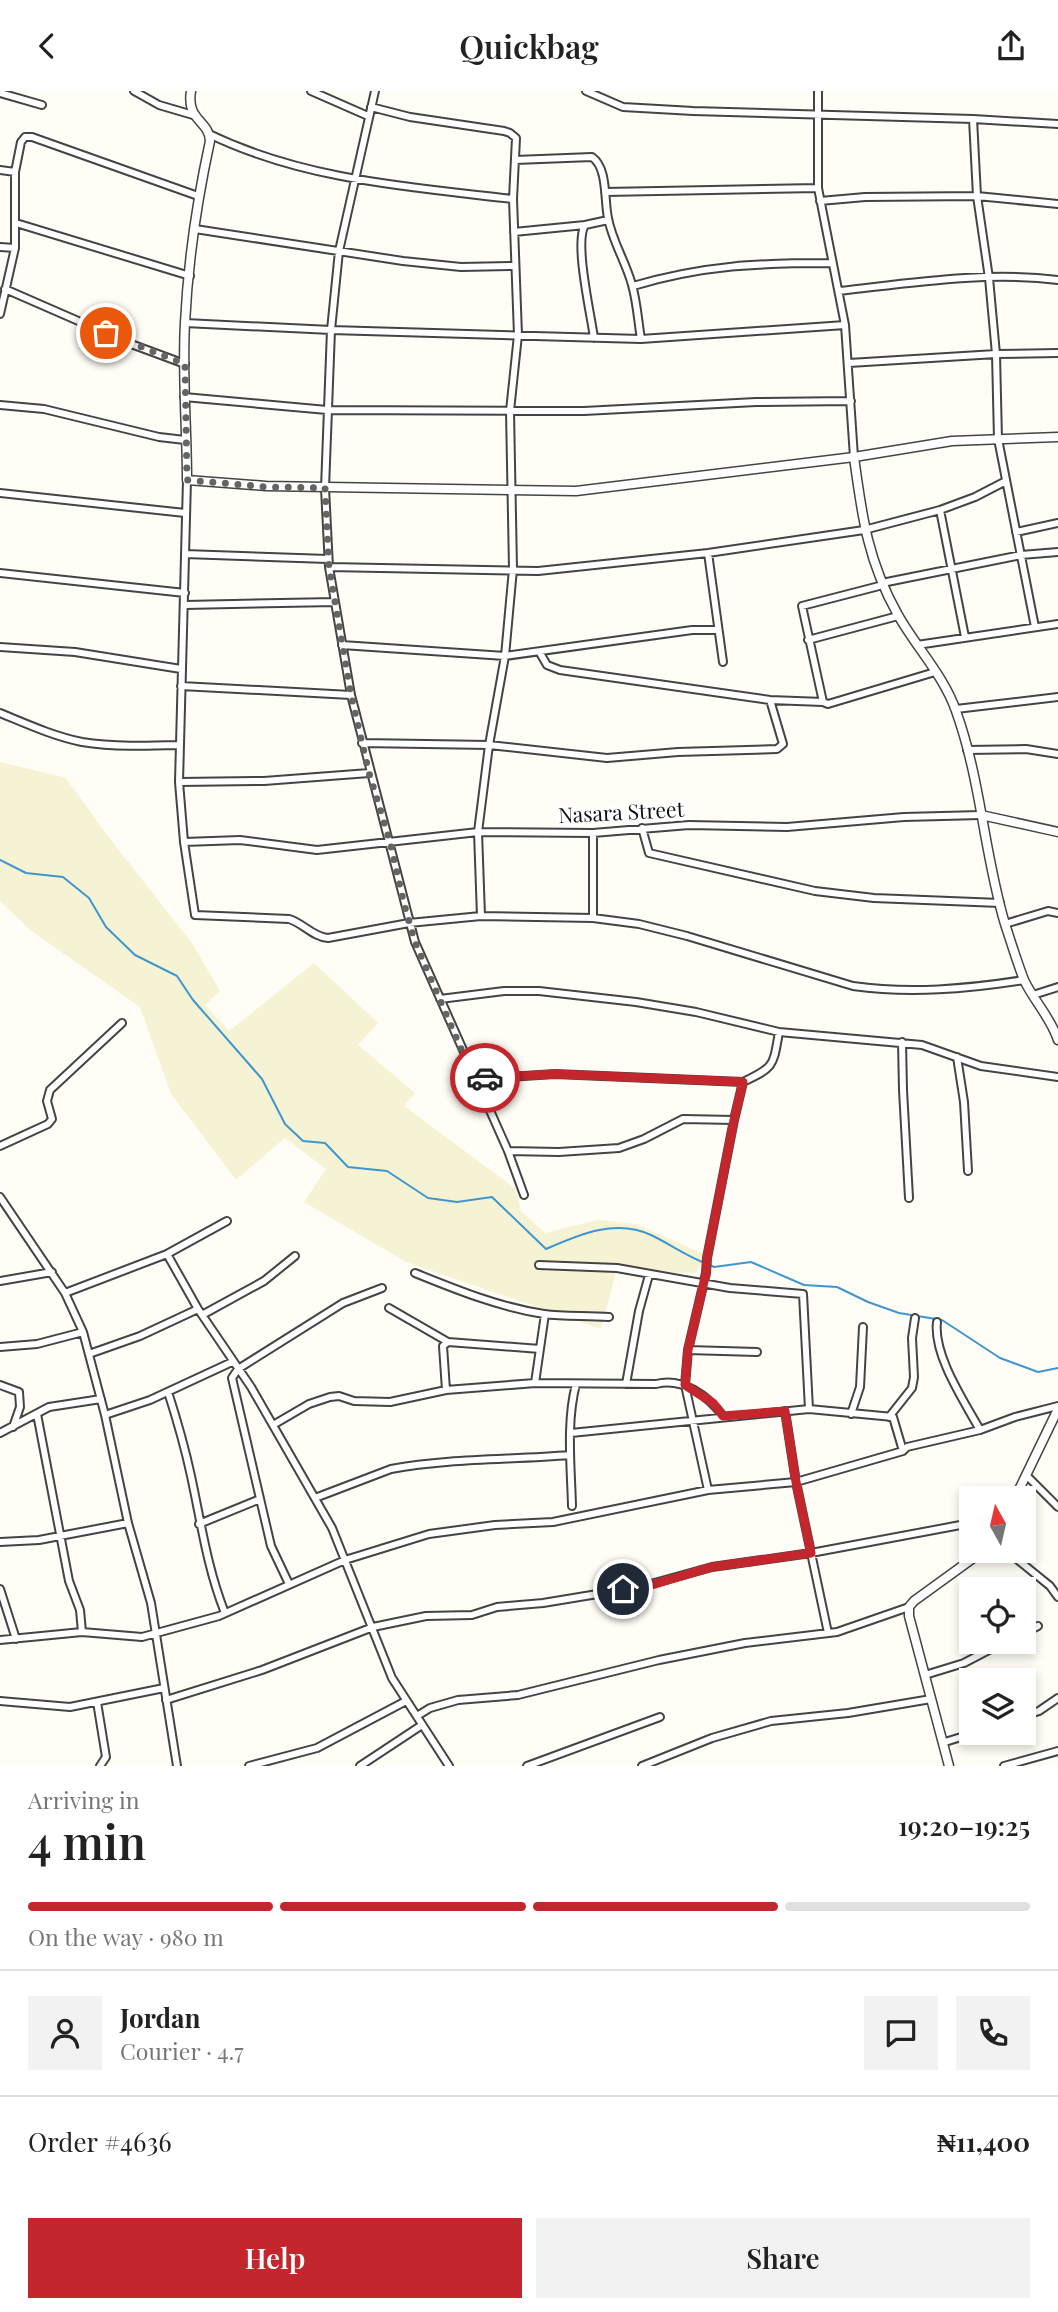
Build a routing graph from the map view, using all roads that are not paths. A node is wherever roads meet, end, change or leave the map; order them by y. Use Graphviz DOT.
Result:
graph roads {
  1 [pos="134,91"];
  2 [pos="191,91"];
  3 [pos="311,91"];
  4 [pos="375,91"];
  5 [pos="586,91"];
  6 [pos="818,91"];
  7 [pos="0,93"];
  8 [pos="41,105"];
  9 [pos="371,107"];
  10 [pos="818,113"];
  11 [pos="194,115"];
  12 [pos="368,116"];
  13 [pos="973,119"];
  14 [pos="1058,124"];
  15 [pos="209,134"];
  16 [pos="515,159"];
  17 [pos="0,170"];
  18 [pos="15,172"];
  19 [pos="354,180"];
  20 [pos="818,188"];
  21 [pos="605,192"];
  22 [pos="198,196"];
  23 [pos="977,196"];
  24 [pos="513,199"];
  25 [pos="820,201"];
  26 [pos="1058,204"];
  27 [pos="608,220"];
  28 [pos="16,223"];
  29 [pos="584,225"];
  30 [pos="195,229"];
  31 [pos="514,232"];
  32 [pos="0,247"];
  33 [pos="15,248"];
  34 [pos="339,251"];
  35 [pos="832,263"];
  36 [pos="514,266"];
  37 [pos="190,277"];
  38 [pos="989,278"];
  39 [pos="1058,281"];
  40 [pos="633,286"];
  41 [pos="5,289"];
  42 [pos="839,291"];
  43 [pos="0,314"];
  44 [pos="185,323"];
  45 [pos="845,325"];
  46 [pos="331,330"];
  47 [pos="518,335"];
  48 [pos="594,338"];
  49 [pos="641,339"];
  50 [pos="1058,353"];
  51 [pos="996,354"];
  52 [pos="849,363"];
  53 [pos="185,364"];
  54 [pos="184,397"];
  55 [pos="851,401"];
  56 [pos="0,405"];
  57 [pos="327,410"];
  58 [pos="510,411"];
  59 [pos="1058,437"];
  60 [pos="998,439"];
  61 [pos="185,440"];
  62 [pos="854,457"];
  63 [pos="187,480"];
  64 [pos="1006,481"];
  65 [pos="325,488"];
  66 [pos="510,491"];
  67 [pos="0,493"];
  68 [pos="940,510"];
  69 [pos="186,513"];
  70 [pos="1058,523"];
  71 [pos="864,530"];
  72 [pos="1016,532"];
  73 [pos="1058,552"];
  74 [pos="708,553"];
  75 [pos="185,554"];
  76 [pos="1021,555"];
  77 [pos="329,563"];
  78 [pos="513,569"];
  79 [pos="953,569"];
  80 [pos="0,573"];
  81 [pos="882,584"];
  82 [pos="185,593"];
  83 [pos="335,603"];
  84 [pos="185,605"];
  85 [pos="898,616"];
  86 [pos="1058,624"];
  87 [pos="1035,627"];
  88 [pos="718,630"];
  89 [pos="965,637"];
  90 [pos="808,640"];
  91 [pos="342,645"];
  92 [pos="916,645"];
  93 [pos="0,647"];
  94 [pos="540,653"];
  95 [pos="505,656"];
  96 [pos="723,662"];
  97 [pos="181,669"];
  98 [pos="935,672"];
  99 [pos="181,686"];
  100 [pos="351,695"];
  101 [pos="1058,697"];
  102 [pos="771,700"];
  103 [pos="823,702"];
  104 [pos="956,709"];
  105 [pos="0,713"];
  106 [pos="362,743"];
  107 [pos="179,745"];
  108 [pos="489,745"];
  109 [pos="967,750"];
  110 [pos="1058,754"];
  111 [pos="369,773"];
  112 [pos="180,782"];
  113 [pos="981,815"];
  114 [pos="642,828"];
  115 [pos="478,832"];
  116 [pos="593,832"];
  117 [pos="1058,832"];
  118 [pos="184,842"];
  119 [pos="390,842"];
  120 [pos="1000,903"];
  121 [pos="1058,913"];
  122 [pos="481,916"];
  123 [pos="593,918"];
  124 [pos="409,923"];
  125 [pos="1005,924"];
  126 [pos="1024,980"];
  127 [pos="1058,986"];
  128 [pos="1033,995"];
  129 [pos="440,999"];
  130 [pos="122,1023"];
  131 [pos="779,1032"];
  132 [pos="1057,1035"];
  133 [pos="902,1042"];
  134 [pos="957,1057"];
  135 [pos="1058,1077"];
  136 [pos="474,1079"];
  137 [pos="743,1082"];
  138 [pos="734,1120"];
  139 [pos="0,1146"];
  140 [pos="508,1151"];
  141 [pos="968,1171"];
  142 [pos="524,1195"];
  143 [pos="0,1197"];
  144 [pos="909,1198"];
  145 [pos="227,1221"];
  146 [pos="167,1254"];
  147 [pos="295,1257"];
  148 [pos="539,1265"];
  149 [pos="52,1272"];
  150 [pos="415,1273"];
  151 [pos="649,1275"];
  152 [pos="0,1281"];
  153 [pos="704,1283"];
  154 [pos="382,1287"];
  155 [pos="65,1293"];
  156 [pos="389,1308"];
  157 [pos="200,1312"];
  158 [pos="545,1314"];
  159 [pos="609,1317"];
  160 [pos="915,1318"];
  161 [pos="937,1322"];
  162 [pos="863,1327"];
  163 [pos="83,1332"];
  164 [pos="448,1342"];
  165 [pos="0,1346"];
  166 [pos="540,1349"];
  167 [pos="688,1350"];
  168 [pos="757,1352"];
  169 [pos="89,1354"];
  170 [pos="232,1362"];
  171 [pos="238,1369"];
  172 [pos="535,1383"];
  173 [pos="576,1384"];
  174 [pos="626,1384"];
  175 [pos="0,1385"];
  176 [pos="685,1385"];
  177 [pos="446,1390"];
  178 [pos="168,1392"];
  179 [pos="101,1399"];
  180 [pos="808,1409"];
  181 [pos="785,1411"];
  182 [pos="1057,1411"];
  183 [pos="37,1414"];
  184 [pos="851,1414"];
  185 [pos="105,1415"];
  186 [pos="723,1416"];
  187 [pos="889,1417"];
  188 [pos="691,1419"];
  189 [pos="273,1425"];
  190 [pos="13,1427"];
  191 [pos="980,1430"];
  192 [pos="0,1433"];
  193 [pos="571,1433"];
  194 [pos="903,1451"];
  195 [pos="570,1455"];
  196 [pos="1026,1475"];
  197 [pos="796,1482"];
  198 [pos="1021,1486"];
  199 [pos="708,1490"];
  200 [pos="315,1498"];
  201 [pos="260,1499"];
  202 [pos="572,1506"];
  203 [pos="1058,1507"];
  204 [pos="128,1523"];
  205 [pos="199,1524"];
  206 [pos="959,1525"];
  207 [pos="61,1536"];
  208 [pos="0,1542"];
  209 [pos="811,1553"];
  210 [pos="345,1560"];
  211 [pos="966,1563"];
  212 [pos="1022,1563"];
  213 [pos="289,1584"];
  214 [pos="0,1589"];
  215 [pos="1058,1597"];
  216 [pos="909,1607"];
  217 [pos="225,1613"];
  218 [pos="373,1627"];
  219 [pos="82,1632"];
  220 [pos="156,1633"];
  221 [pos="828,1633"];
  222 [pos="16,1639"];
  223 [pos="0,1640"];
  224 [pos="981,1654"];
  225 [pos="925,1675"];
  226 [pos="164,1688"];
  227 [pos="1058,1698"];
  228 [pos="932,1699"];
  229 [pos="166,1700"];
  230 [pos="406,1701"];
  231 [pos="0,1702"];
  232 [pos="97,1702"];
  233 [pos="1036,1712"];
  234 [pos="416,1716"];
  235 [pos="660,1717"];
  236 [pos="422,1725"];
  237 [pos="959,1738"];
  238 [pos="945,1742"];
  239 [pos="1058,1751"];
  240 [pos="103,1765"];
  241 [pos="177,1766"];
  242 [pos="249,1766"];
  243 [pos="360,1766"];
  244 [pos="449,1766"];
  245 [pos="527,1766"];
  246 [pos="642,1766"];
  247 [pos="949,1766"];
  248 [pos="1004,1766"];
  1 -- 11 [label="street"];
  2 -- 11 [label="street"];
  3 -- 12 [label="street"];
  4 -- 9 [label="street"];
  5 -- 10 [label="street"];
  6 -- 10 [label="street"];
  7 -- 8 [label="street"];
  9 -- 12 [label="street"];
  9 -- 16 [label="street"];
  10 -- 13 [label="street"];
  10 -- 20 [label="street"];
  11 -- 15 [label="street"];
  12 -- 19 [label="street"];
  13 -- 14 [label="street"];
  13 -- 23 [label="street"];
  15 -- 19 [label="street"];
  15 -- 22 [label="street"];
  16 -- 21 [label="street"];
  16 -- 24 [label="street"];
  17 -- 18 [label="street"];
  18 -- 22 [label="street"];
  18 -- 28 [label="street"];
  19 -- 24 [label="street"];
  19 -- 34 [label="street"];
  20 -- 21 [label="street"];
  20 -- 25 [label="street"];
  21 -- 27 [label="street"];
  22 -- 30 [label="street"];
  23 -- 25 [label="street"];
  23 -- 26 [label="street"];
  23 -- 38 [label="street"];
  24 -- 31 [label="street"];
  25 -- 35 [label="street"];
  27 -- 29 [label="street"];
  27 -- 40 [label="street"];
  28 -- 33 [label="street"];
  28 -- 37 [label="street"];
  29 -- 31 [label="street"];
  29 -- 48 [label="street"];
  30 -- 34 [label="street"];
  30 -- 37 [label="street"];
  31 -- 36 [label="street"];
  32 -- 33 [label="street"];
  33 -- 41 [label="street"];
  34 -- 36 [label="street"];
  34 -- 46 [label="street"];
  35 -- 40 [label="street"];
  35 -- 42 [label="street"];
  36 -- 47 [label="street"];
  37 -- 44 [label="street"];
  38 -- 39 [label="street"];
  38 -- 42 [label="street"];
  38 -- 51 [label="street"];
  40 -- 49 [label="street"];
  41 -- 43 [label="street"];
  41 -- 53 [label="street"];
  42 -- 45 [label="street"];
  44 -- 46 [label="street"];
  44 -- 53 [label="street"];
  45 -- 49 [label="street"];
  45 -- 52 [label="street"];
  46 -- 47 [label="street"];
  46 -- 57 [label="street"];
  47 -- 48 [label="street"];
  47 -- 58 [label="street"];
  48 -- 49 [label="street"];
  50 -- 51 [label="street"];
  51 -- 52 [label="street"];
  51 -- 60 [label="street"];
  52 -- 55 [label="street"];
  53 -- 54 [label="street"];
  54 -- 57 [label="street"];
  54 -- 61 [label="street"];
  55 -- 58 [label="street"];
  55 -- 62 [label="street"];
  56 -- 61 [label="street"];
  57 -- 58 [label="street"];
  57 -- 65 [label="street"];
  58 -- 66 [label="street"];
  59 -- 60 [label="street"];
  60 -- 62 [label="street"];
  60 -- 64 [label="street"];
  61 -- 63 [label="street"];
  62 -- 66 [label="street"];
  62 -- 71 [label="street"];
  63 -- 65 [label="street"];
  63 -- 69 [label="street"];
  64 -- 68 [label="street"];
  64 -- 72 [label="street"];
  65 -- 66 [label="street"];
  65 -- 77 [label="street"];
  66 -- 78 [label="street"];
  67 -- 69 [label="street"];
  68 -- 71 [label="street"];
  68 -- 79 [label="street"];
  69 -- 75 [label="street"];
  70 -- 72 [label="street"];
  71 -- 74 [label="street"];
  71 -- 81 [label="street"];
  72 -- 76 [label="street"];
  73 -- 76 [label="street"];
  74 -- 78 [label="street"];
  74 -- 88 [label="street"];
  75 -- 77 [label="street"];
  75 -- 82 [label="street"];
  76 -- 79 [label="street"];
  76 -- 87 [label="street"];
  77 -- 78 [label="street"];
  77 -- 83 [label="street"];
  78 -- 95 [label="street"];
  79 -- 81 [label="street"];
  79 -- 89 [label="street"];
  80 -- 82 [label="street"];
  81 -- 85 [label="street"];
  81 -- 90 [label="street"];
  82 -- 84 [label="street"];
  83 -- 84 [label="street"];
  83 -- 91 [label="street"];
  84 -- 97 [label="street"];
  85 -- 90 [label="street"];
  85 -- 92 [label="street"];
  86 -- 87 [label="street"];
  87 -- 89 [label="street"];
  88 -- 94 [label="street"];
  88 -- 96 [label="street"];
  89 -- 92 [label="street"];
  90 -- 103 [label="street"];
  91 -- 95 [label="street"];
  91 -- 100 [label="street"];
  92 -- 98 [label="street"];
  93 -- 97 [label="street"];
  94 -- 95 [label="street"];
  94 -- 102 [label="street"];
  95 -- 108 [label="street"];
  97 -- 99 [label="street"];
  98 -- 103 [label="street"];
  98 -- 104 [label="street"];
  99 -- 100 [label="street"];
  99 -- 107 [label="street"];
  100 -- 106 [label="street"];
  101 -- 104 [label="street"];
  102 -- 103 [label="street"];
  102 -- 108 [label="street"];
  104 -- 109 [label="street"];
  105 -- 107 [label="street"];
  106 -- 108 [label="street"];
  106 -- 111 [label="street"];
  107 -- 112 [label="street"];
  108 -- 115 [label="street"];
  109 -- 110 [label="street"];
  109 -- 113 [label="street"];
  111 -- 112 [label="street"];
  111 -- 119 [label="street"];
  112 -- 118 [label="street"];
  113 -- 114 [label="street, Nasara Street"];
  113 -- 117 [label="street, Nasara Street"];
  113 -- 120 [label="street"];
  114 -- 116 [label="street, Nasara Street"];
  114 -- 120 [label="street"];
  115 -- 116 [label="street, Nasara Street"];
  115 -- 119 [label="street, Nasara Street"];
  115 -- 122 [label="street"];
  116 -- 123 [label="street"];
  118 -- 119 [label="street, Nasara Street"];
  118 -- 124 [label="street"];
  119 -- 124 [label="street"];
  120 -- 125 [label="street"];
  121 -- 125 [label="street"];
  122 -- 123 [label="street"];
  122 -- 124 [label="street"];
  123 -- 126 [label="street"];
  124 -- 129 [label="street"];
  125 -- 126 [label="street"];
  126 -- 128 [label="street"];
  127 -- 128 [label="street"];
  128 -- 132 [label="street"];
  129 -- 131 [label="street"];
  129 -- 136 [label="street"];
  130 -- 139 [label="street"];
  131 -- 133 [label="street"];
  131 -- 137 [label="street"];
  133 -- 134 [label="street"];
  133 -- 144 [label="street"];
  134 -- 135 [label="street"];
  134 -- 141 [label="street"];
  136 -- 137 [label="street"];
  136 -- 140 [label="street"];
  137 -- 138 [label="street"];
  138 -- 140 [label="street"];
  138 -- 153 [label="street"];
  140 -- 142 [label="street"];
  143 -- 149 [label="street"];
  145 -- 146 [label="street"];
  146 -- 155 [label="street"];
  146 -- 157 [label="street"];
  147 -- 157 [label="street"];
  148 -- 151 [label="street"];
  149 -- 152 [label="street"];
  149 -- 155 [label="street"];
  150 -- 158 [label="street"];
  151 -- 153 [label="street"];
  151 -- 174 [label="street"];
  153 -- 167 [label="street"];
  153 -- 180 [label="street"];
  154 -- 171 [label="street"];
  155 -- 163 [label="street"];
  156 -- 164 [label="street"];
  157 -- 169 [label="street"];
  157 -- 170 [label="street"];
  158 -- 159 [label="street"];
  158 -- 166 [label="street"];
  160 -- 187 [label="street"];
  161 -- 191 [label="street"];
  162 -- 184 [label="street"];
  163 -- 165 [label="street"];
  163 -- 169 [label="street"];
  164 -- 166 [label="street"];
  164 -- 177 [label="street"];
  166 -- 172 [label="street"];
  167 -- 168 [label="street"];
  167 -- 176 [label="street"];
  169 -- 179 [label="street"];
  170 -- 171 [label="street"];
  170 -- 178 [label="street"];
  171 -- 189 [label="street"];
  171 -- 201 [label="street"];
  172 -- 173 [label="street"];
  172 -- 177 [label="street"];
  173 -- 174 [label="street"];
  173 -- 193 [label="street"];
  174 -- 176 [label="street"];
  175 -- 190 [label="street"];
  176 -- 186 [label="street"];
  176 -- 188 [label="street"];
  177 -- 189 [label="street"];
  178 -- 185 [label="street"];
  178 -- 205 [label="street"];
  179 -- 183 [label="street"];
  179 -- 185 [label="street"];
  180 -- 181 [label="street"];
  180 -- 184 [label="street"];
  181 -- 186 [label="street"];
  181 -- 197 [label="street"];
  182 -- 191 [label="street"];
  182 -- 196 [label="street"];
  183 -- 190 [label="street"];
  183 -- 207 [label="street"];
  184 -- 187 [label="street"];
  185 -- 204 [label="street"];
  186 -- 188 [label="street"];
  187 -- 194 [label="street"];
  188 -- 193 [label="street"];
  188 -- 199 [label="street"];
  189 -- 200 [label="street"];
  190 -- 192 [label="street"];
  191 -- 194 [label="street"];
  193 -- 195 [label="street"];
  194 -- 197 [label="street"];
  195 -- 200 [label="street"];
  195 -- 202 [label="street"];
  196 -- 198 [label="street"];
  196 -- 203 [label="street"];
  197 -- 199 [label="street"];
  197 -- 209 [label="street"];
  199 -- 210 [label="street"];
  200 -- 210 [label="street"];
  201 -- 205 [label="street"];
  201 -- 213 [label="street"];
  204 -- 207 [label="street"];
  204 -- 220 [label="street"];
  205 -- 217 [label="street"];
  206 -- 209 [label="street"];
  207 -- 208 [label="street"];
  207 -- 219 [label="street"];
  209 -- 218 [label="street"];
  209 -- 221 [label="street"];
  210 -- 213 [label="street"];
  210 -- 218 [label="street"];
  211 -- 216 [label="street"];
  212 -- 215 [label="street"];
  213 -- 217 [label="street"];
  214 -- 222 [label="street"];
  216 -- 221 [label="street"];
  216 -- 225 [label="street"];
  217 -- 220 [label="street"];
  218 -- 229 [label="street"];
  218 -- 230 [label="street"];
  219 -- 220 [label="street"];
  219 -- 222 [label="street"];
  220 -- 226 [label="street"];
  221 -- 234 [label="street"];
  222 -- 223 [label="street"];
  224 -- 225 [label="street"];
  225 -- 228 [label="street"];
  226 -- 229 [label="street"];
  226 -- 232 [label="street"];
  227 -- 233 [label="street"];
  228 -- 238 [label="street"];
  228 -- 246 [label="street"];
  229 -- 241 [label="street"];
  230 -- 234 [label="street"];
  230 -- 242 [label="street"];
  231 -- 232 [label="street"];
  232 -- 240 [label="street"];
  234 -- 236 [label="street"];
  235 -- 245 [label="street"];
  236 -- 243 [label="street"];
  236 -- 244 [label="street"];
  237 -- 238 [label="street"];
  238 -- 247 [label="street"];
  239 -- 248 [label="street"];
}
